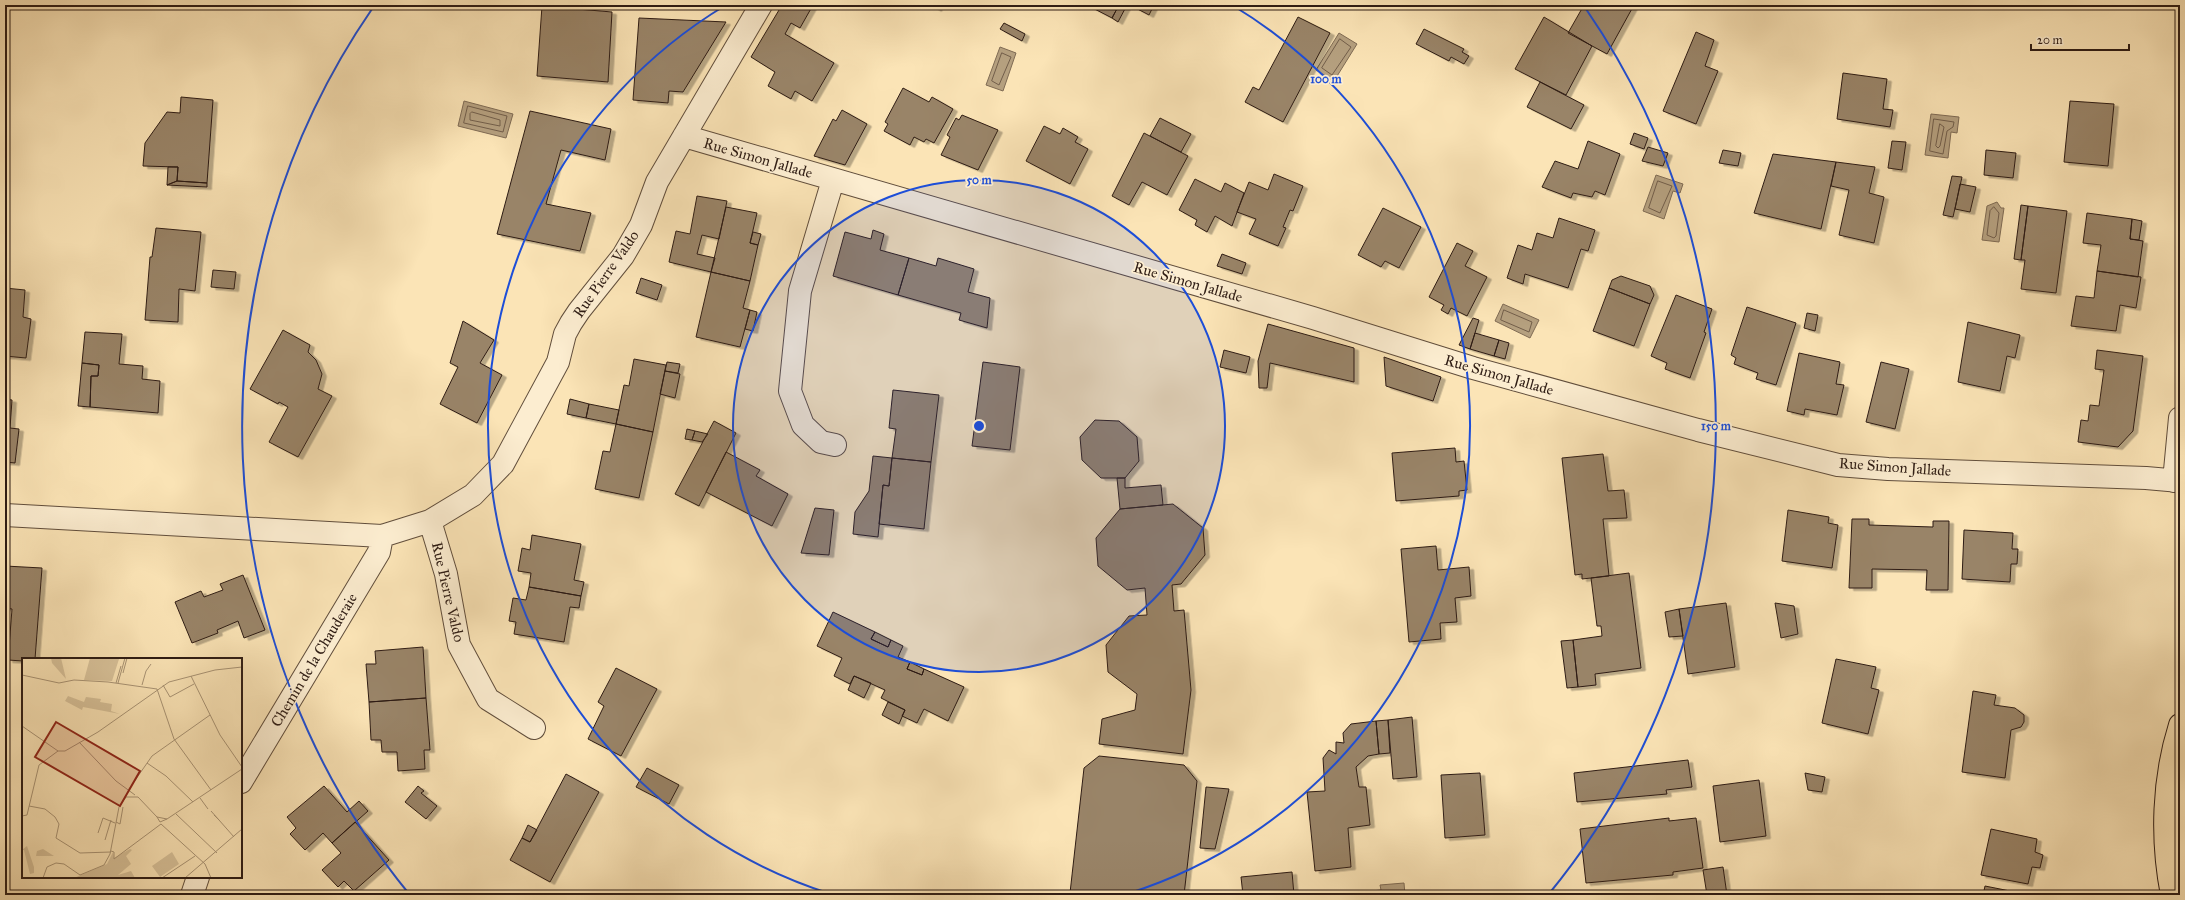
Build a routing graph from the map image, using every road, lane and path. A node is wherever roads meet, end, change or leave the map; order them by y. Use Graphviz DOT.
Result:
graph roads {
  1 [pos="761,5"];
  2 [pos="684,136"];
  3 [pos="833,180"];
  4 [pos="2180,418"];
  5 [pos="834,445"];
  6 [pos="2177,481"];
  7 [pos="5,515"];
  8 [pos="430,521"];
  9 [pos="382,536"];
  10 [pos="2180,724"];
  11 [pos="534,728"];
  12 [pos="242,780"];
  13 [pos="198,878"];
  14 [pos="192,895"];
  15 [pos="2172,895"];
  1 -- 2 [label="street, Rue Pierre Valdo"];
  2 -- 3 [label="street, Rue Simon Jallade"];
  2 -- 8 [label="street, Rue Pierre Valdo"];
  3 -- 5 [label="street, Rue Simon Jallade"];
  3 -- 6 [label="street, Rue Simon Jallade"];
  4 -- 6 [label="street"];
  7 -- 9 [label="street"];
  8 -- 9 [label="street, Rue Pierre Valdo"];
  8 -- 11 [label="street, Rue Pierre Valdo"];
  9 -- 12 [label="street, Chemin de la Chauderaie"];
  10 -- 15 [label="main road"];
  13 -- 14 [label="street"];
}
